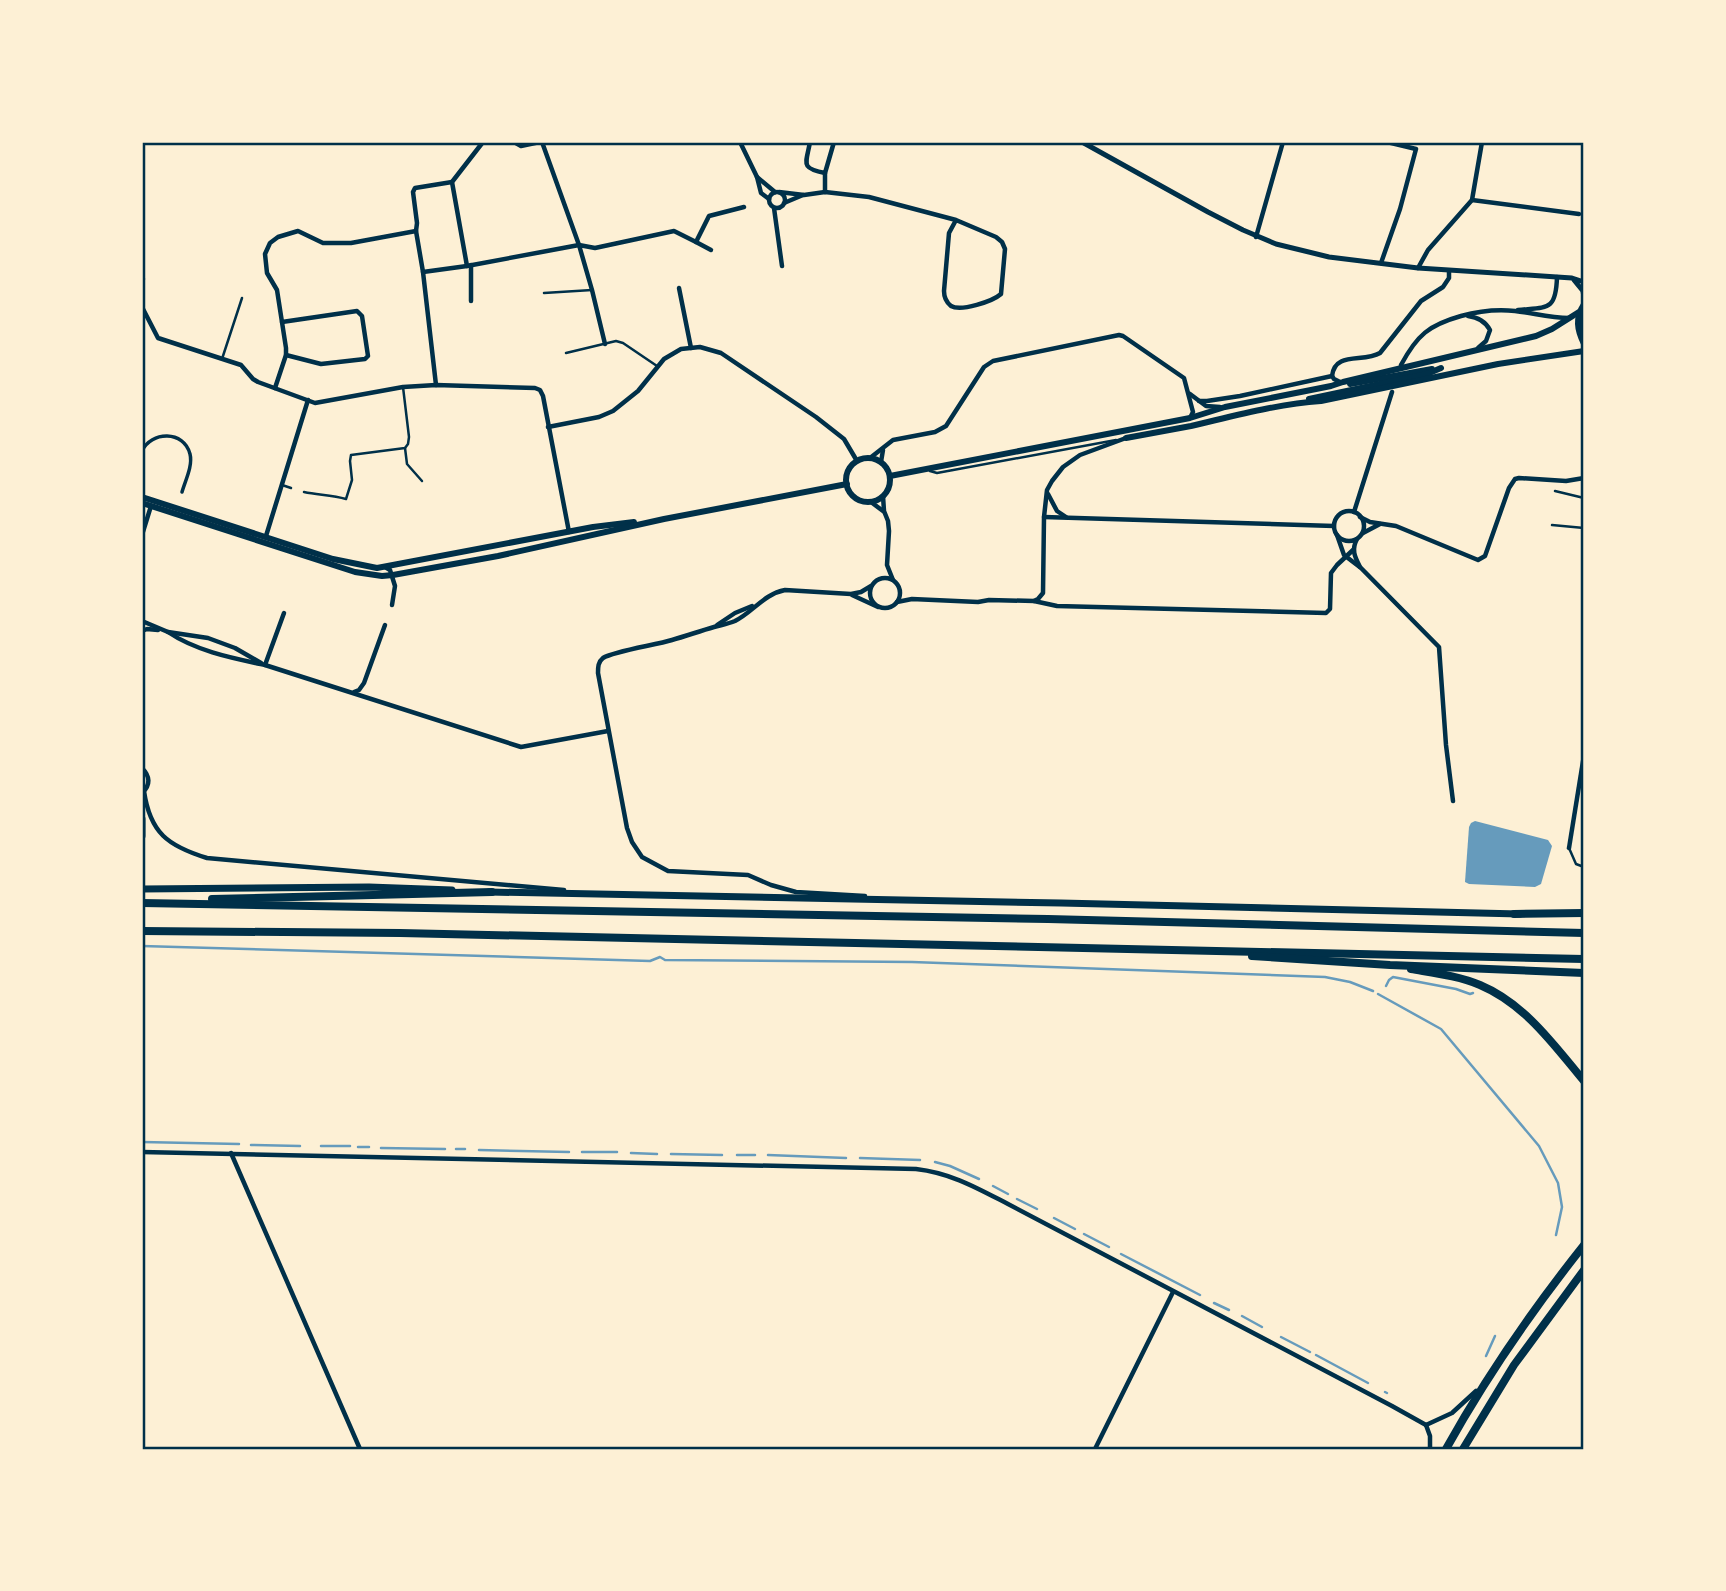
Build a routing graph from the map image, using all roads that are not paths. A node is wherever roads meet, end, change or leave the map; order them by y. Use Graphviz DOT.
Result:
graph roads {
  1 [pos="483,142"];
  2 [pos="514,142"];
  3 [pos="541,142"];
  4 [pos="740,142"];
  5 [pos="810,142"];
  6 [pos="834,142"];
  7 [pos="1082,142"];
  8 [pos="1283,142"];
  9 [pos="1387,142"];
  10 [pos="1482,142"];
  11 [pos="825,173"];
  12 [pos="757,177"];
  13 [pos="452,183"];
  14 [pos="777,192"];
  15 [pos="825,192"];
  16 [pos="804,195"];
  17 [pos="769,199"];
  18 [pos="1472,200"];
  19 [pos="784,203"];
  20 [pos="744,207"];
  21 [pos="774,208"];
  22 [pos="1579,215"];
  23 [pos="956,219"];
  24 [pos="416,231"];
  25 [pos="1256,236"];
  26 [pos="696,242"];
  27 [pos="579,245"];
  28 [pos="711,250"];
  29 [pos="1381,263"];
  30 [pos="469,266"];
  31 [pos="782,266"];
  32 [pos="1418,268"];
  33 [pos="1449,271"];
  34 [pos="423,272"];
  35 [pos="1557,277"];
  36 [pos="1572,278"];
  37 [pos="1584,282"];
  38 [pos="679,288"];
  39 [pos="592,290"];
  40 [pos="544,293"];
  41 [pos="242,298"];
  42 [pos="471,300"];
  43 [pos="1583,304"];
  44 [pos="142,307"];
  45 [pos="1514,311"];
  46 [pos="1464,315"];
  47 [pos="1569,318"];
  48 [pos="282,322"];
  49 [pos="1584,343"];
  50 [pos="605,344"];
  51 [pos="691,348"];
  52 [pos="1584,351"];
  53 [pos="1470,352"];
  54 [pos="566,353"];
  55 [pos="286,355"];
  56 [pos="222,359"];
  57 [pos="1401,365"];
  58 [pos="657,366"];
  59 [pos="1332,376"];
  60 [pos="1343,382"];
  61 [pos="436,385"];
  62 [pos="1331,386"];
  63 [pos="403,387"];
  64 [pos="275,388"];
  65 [pos="1392,392"];
  66 [pos="1189,394"];
  67 [pos="308,400"];
  68 [pos="1199,401"];
  69 [pos="1297,402"];
  70 [pos="1225,407"];
  71 [pos="1189,418"];
  72 [pos="1219,418"];
  73 [pos="548,427"];
  74 [pos="1126,438"];
  75 [pos="405,448"];
  76 [pos="883,449"];
  77 [pos="142,451"];
  78 [pos="870,458"];
  79 [pos="857,461"];
  80 [pos="881,462"];
  81 [pos="924,469"];
  82 [pos="890,477"];
  83 [pos="1584,478"];
  84 [pos="422,481"];
  85 [pos="847,484"];
  86 [pos="282,485"];
  87 [pos="292,488"];
  88 [pos="1047,490"];
  89 [pos="1555,491"];
  90 [pos="182,492"];
  91 [pos="304,492"];
  92 [pos="142,496"];
  93 [pos="883,496"];
  94 [pos="1584,498"];
  95 [pos="871,502"];
  96 [pos="142,503"];
  97 [pos="151,506"];
  98 [pos="884,511"];
  99 [pos="1354,512"];
  100 [pos="1044,517"];
  101 [pos="1068,517"];
  102 [pos="1360,517"];
  103 [pos="664,519"];
  104 [pos="1380,524"];
  105 [pos="1552,525"];
  106 [pos="1334,526"];
  107 [pos="1584,528"];
  108 [pos="569,532"];
  109 [pos="142,535"];
  110 [pos="1337,535"];
  111 [pos="266,536"];
  112 [pos="1359,536"];
  113 [pos="1353,550"];
  114 [pos="1347,557"];
  115 [pos="887,565"];
  116 [pos="384,567"];
  117 [pos="1361,568"];
  118 [pos="393,575"];
  119 [pos="893,580"];
  120 [pos="876,581"];
  121 [pos="871,586"];
  122 [pos="900,590"];
  123 [pos="851,594"];
  124 [pos="912,599"];
  125 [pos="1034,601"];
  126 [pos="897,602"];
  127 [pos="393,603"];
  128 [pos="883,609"];
  129 [pos="284,613"];
  130 [pos="142,621"];
  131 [pos="385,625"];
  132 [pos="161,630"];
  133 [pos="142,631"];
  134 [pos="168,632"];
  135 [pos="265,665"];
  136 [pos="353,692"];
  137 [pos="608,731"];
  138 [pos="1584,755"];
  139 [pos="142,768"];
  140 [pos="143,792"];
  141 [pos="1453,801"];
  142 [pos="142,819"];
  143 [pos="142,836"];
  144 [pos="1569,848"];
  145 [pos="1584,867"];
  146 [pos="142,889"];
  147 [pos="492,892"];
  148 [pos="606,894"];
  149 [pos="921,901"];
  150 [pos="142,902"];
  151 [pos="1514,914"];
  152 [pos="1584,914"];
  153 [pos="142,931"];
  154 [pos="1584,933"];
  155 [pos="1193,950"];
  156 [pos="1584,959"];
  157 [pos="1390,965"];
  158 [pos="1584,973"];
  159 [pos="1584,1081"];
  160 [pos="142,1152"];
  161 [pos="231,1153"];
  162 [pos="1583,1246"];
  163 [pos="1584,1270"];
  164 [pos="1584,1276"];
  165 [pos="1173,1292"];
  166 [pos="1545,1321"];
  167 [pos="1486,1382"];
  168 [pos="1426,1425"];
  169 [pos="360,1449"];
  170 [pos="1095,1449"];
  171 [pos="1430,1449"];
  172 [pos="1446,1449"];
  173 [pos="1463,1449"];
  1 -- 13 [label="street"];
  2 -- 3 [label="street"];
  3 -- 27 [label="street"];
  4 -- 12 [label="street"];
  5 -- 11 [label="street"];
  6 -- 11 [label="street"];
  7 -- 25 [label="street"];
  8 -- 25 [label="street"];
  9 -- 29 [label="street"];
  10 -- 18 [label="street"];
  11 -- 15 [label="street"];
  12 -- 14 [label="street"];
  12 -- 17 [label="street"];
  13 -- 24 [label="street"];
  13 -- 30 [label="street"];
  14 -- 16 [label="street"];
  14 -- 17 [label="street"];
  14 -- 19 [label="street"];
  15 -- 16 [label="street"];
  15 -- 23 [label="street"];
  16 -- 19 [label="street"];
  17 -- 21 [label="street"];
  18 -- 22 [label="street"];
  18 -- 32 [label="street"];
  19 -- 21 [label="street"];
  20 -- 26 [label="street"];
  21 -- 31 [label="street"];
  23 -- 23 [label="street"];
  24 -- 34 [label="street"];
  24 -- 48 [label="street"];
  25 -- 29 [label="street"];
  26 -- 27 [label="street"];
  26 -- 28 [label="street"];
  27 -- 30 [label="street"];
  27 -- 39 [label="street"];
  29 -- 32 [label="street"];
  30 -- 34 [label="street"];
  30 -- 42 [label="street"];
  32 -- 33 [label="street"];
  33 -- 35 [label="street"];
  33 -- 59 [label="street"];
  34 -- 61 [label="street"];
  35 -- 36 [label="street"];
  35 -- 45 [label="street"];
  36 -- 37 [label="street"];
  36 -- 43 [label="street"];
  38 -- 51 [label="street"];
  39 -- 40 [label="lane"];
  39 -- 50 [label="street"];
  41 -- 56 [label="lane"];
  43 -- 47 [label="main road"];
  43 -- 49 [label="main road"];
  44 -- 56 [label="street"];
  45 -- 46 [label="street"];
  45 -- 47 [label="street"];
  46 -- 53 [label="street"];
  46 -- 57 [label="street"];
  47 -- 53 [label="main road"];
  48 -- 55 [label="street"];
  48 -- 55 [label="street"];
  50 -- 54 [label="lane"];
  50 -- 58 [label="lane"];
  51 -- 58 [label="street"];
  51 -- 79 [label="street"];
  52 -- 69 [label="main road"];
  53 -- 60 [label="main road"];
  55 -- 64 [label="street"];
  56 -- 64 [label="street"];
  58 -- 73 [label="street"];
  59 -- 60 [label="street"];
  59 -- 68 [label="street"];
  60 -- 62 [label="main road"];
  61 -- 63 [label="street"];
  61 -- 73 [label="street"];
  62 -- 69 [label="main road"];
  62 -- 70 [label="main road"];
  63 -- 67 [label="street"];
  63 -- 75 [label="lane"];
  64 -- 67 [label="street"];
  65 -- 99 [label="street"];
  66 -- 68 [label="street"];
  66 -- 71 [label="street"];
  66 -- 76 [label="street"];
  67 -- 86 [label="street"];
  68 -- 70 [label="street"];
  69 -- 72 [label="main road"];
  70 -- 71 [label="main road"];
  71 -- 72 [label="main road"];
  71 -- 81 [label="main road"];
  72 -- 74 [label="main road"];
  73 -- 108 [label="street"];
  74 -- 81 [label="lane"];
  74 -- 88 [label="street"];
  75 -- 84 [label="lane"];
  75 -- 91 [label="lane"];
  76 -- 78 [label="street"];
  76 -- 80 [label="street"];
  77 -- 90 [label="street"];
  78 -- 79 [label="main road"];
  78 -- 80 [label="main road"];
  79 -- 85 [label="main road"];
  80 -- 82 [label="main road"];
  81 -- 82 [label="main road"];
  82 -- 93 [label="main road"];
  83 -- 104 [label="street"];
  85 -- 95 [label="main road"];
  85 -- 103 [label="main road"];
  86 -- 87 [label="lane"];
  86 -- 111 [label="street"];
  88 -- 100 [label="street"];
  88 -- 101 [label="street"];
  89 -- 94 [label="lane"];
  92 -- 111 [label="main road"];
  93 -- 95 [label="main road"];
  93 -- 98 [label="street"];
  95 -- 98 [label="street"];
  96 -- 97 [label="main road"];
  97 -- 109 [label="street"];
  97 -- 118 [label="main road"];
  98 -- 115 [label="street"];
  99 -- 102 [label="street"];
  99 -- 106 [label="street"];
  100 -- 101 [label="street"];
  100 -- 125 [label="street"];
  101 -- 106 [label="street"];
  102 -- 104 [label="street"];
  102 -- 112 [label="street"];
  103 -- 108 [label="main road"];
  103 -- 118 [label="main road"];
  104 -- 112 [label="street"];
  105 -- 107 [label="lane"];
  106 -- 110 [label="street"];
  108 -- 116 [label="main road"];
  110 -- 112 [label="street"];
  110 -- 114 [label="street"];
  111 -- 116 [label="main road"];
  112 -- 113 [label="street"];
  113 -- 114 [label="street"];
  113 -- 117 [label="street"];
  114 -- 117 [label="street"];
  114 -- 125 [label="street"];
  115 -- 119 [label="street"];
  115 -- 120 [label="street"];
  116 -- 118 [label="street"];
  117 -- 141 [label="street"];
  118 -- 127 [label="street"];
  119 -- 120 [label="street"];
  119 -- 122 [label="street"];
  120 -- 121 [label="street"];
  121 -- 123 [label="street"];
  121 -- 128 [label="street"];
  122 -- 124 [label="street"];
  122 -- 126 [label="street"];
  123 -- 128 [label="street"];
  123 -- 137 [label="street"];
  124 -- 125 [label="street"];
  124 -- 126 [label="street"];
  126 -- 128 [label="street"];
  129 -- 135 [label="street"];
  130 -- 132 [label="street"];
  131 -- 136 [label="street"];
  132 -- 133 [label="street"];
  132 -- 134 [label="street"];
  134 -- 135 [label="street"];
  134 -- 135 [label="street"];
  135 -- 136 [label="street"];
  136 -- 137 [label="street"];
  137 -- 149 [label="street"];
  138 -- 144 [label="street"];
  139 -- 140 [label="street"];
  140 -- 148 [label="street"];
  142 -- 143 [label="main road"];
  144 -- 145 [label="lane"];
  146 -- 147 [label="main road"];
  147 -- 148 [label="main road"];
  147 -- 150 [label="highway"];
  148 -- 149 [label="main road"];
  149 -- 151 [label="main road"];
  150 -- 154 [label="highway"];
  151 -- 152 [label="highway"];
  153 -- 155 [label="highway"];
  155 -- 156 [label="highway"];
  155 -- 157 [label="highway"];
  157 -- 158 [label="highway"];
  157 -- 159 [label="highway"];
  160 -- 161 [label="street"];
  161 -- 165 [label="street"];
  161 -- 169 [label="street"];
  162 -- 167 [label="highway"];
  163 -- 166 [label="highway"];
  164 -- 166 [label="highway"];
  165 -- 168 [label="street"];
  165 -- 170 [label="street"];
  166 -- 173 [label="highway"];
  167 -- 168 [label="street"];
  167 -- 172 [label="highway"];
  168 -- 171 [label="street"];
}
